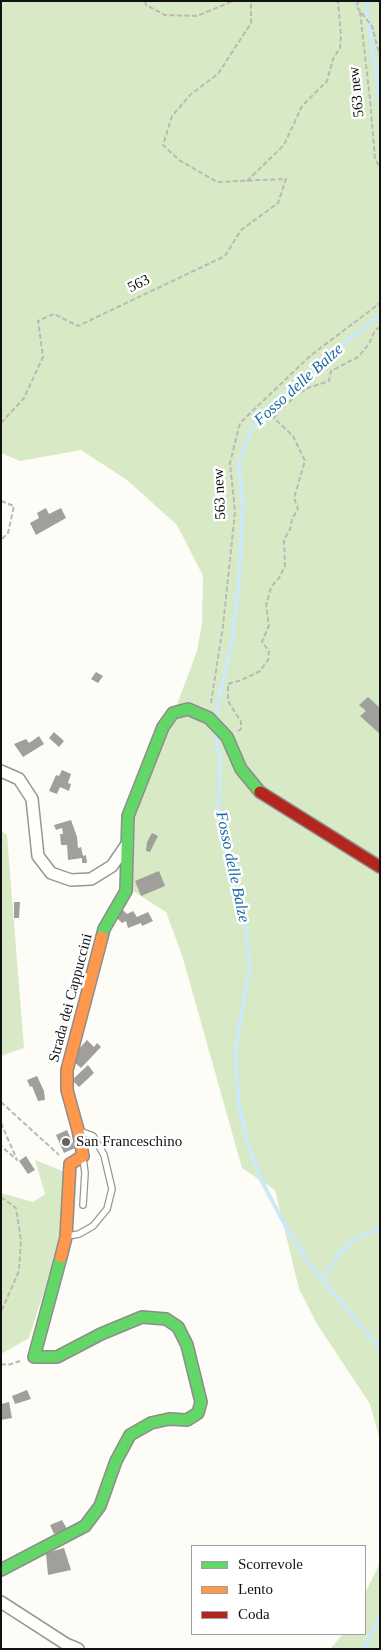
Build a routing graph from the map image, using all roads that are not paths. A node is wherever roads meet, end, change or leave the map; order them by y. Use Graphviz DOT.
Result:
graph roads {
  1 [pos="1,770"];
  2 [pos="127,844"];
  3 [pos="380,867"];
  4 [pos="78,1130"];
  5 [pos="82,1156"];
  6 [pos="83,1205"];
  7 [pos="66,1236"];
  8 [pos="1,1570"];
  9 [pos="1,1602"];
  10 [pos="78,1649"];
  1 -- 2 [label="street"];
  2 -- 3 [label="street, Strada dei Cappuccini"];
  2 -- 4 [label="street, Strada dei Cappuccini"];
  4 -- 5 [label="street, Strada dei Cappuccini"];
  4 -- 7 [label="lane"];
  5 -- 6 [label="lane"];
  5 -- 7 [label="street"];
  7 -- 8 [label="street"];
  9 -- 10 [label="street"];
}
